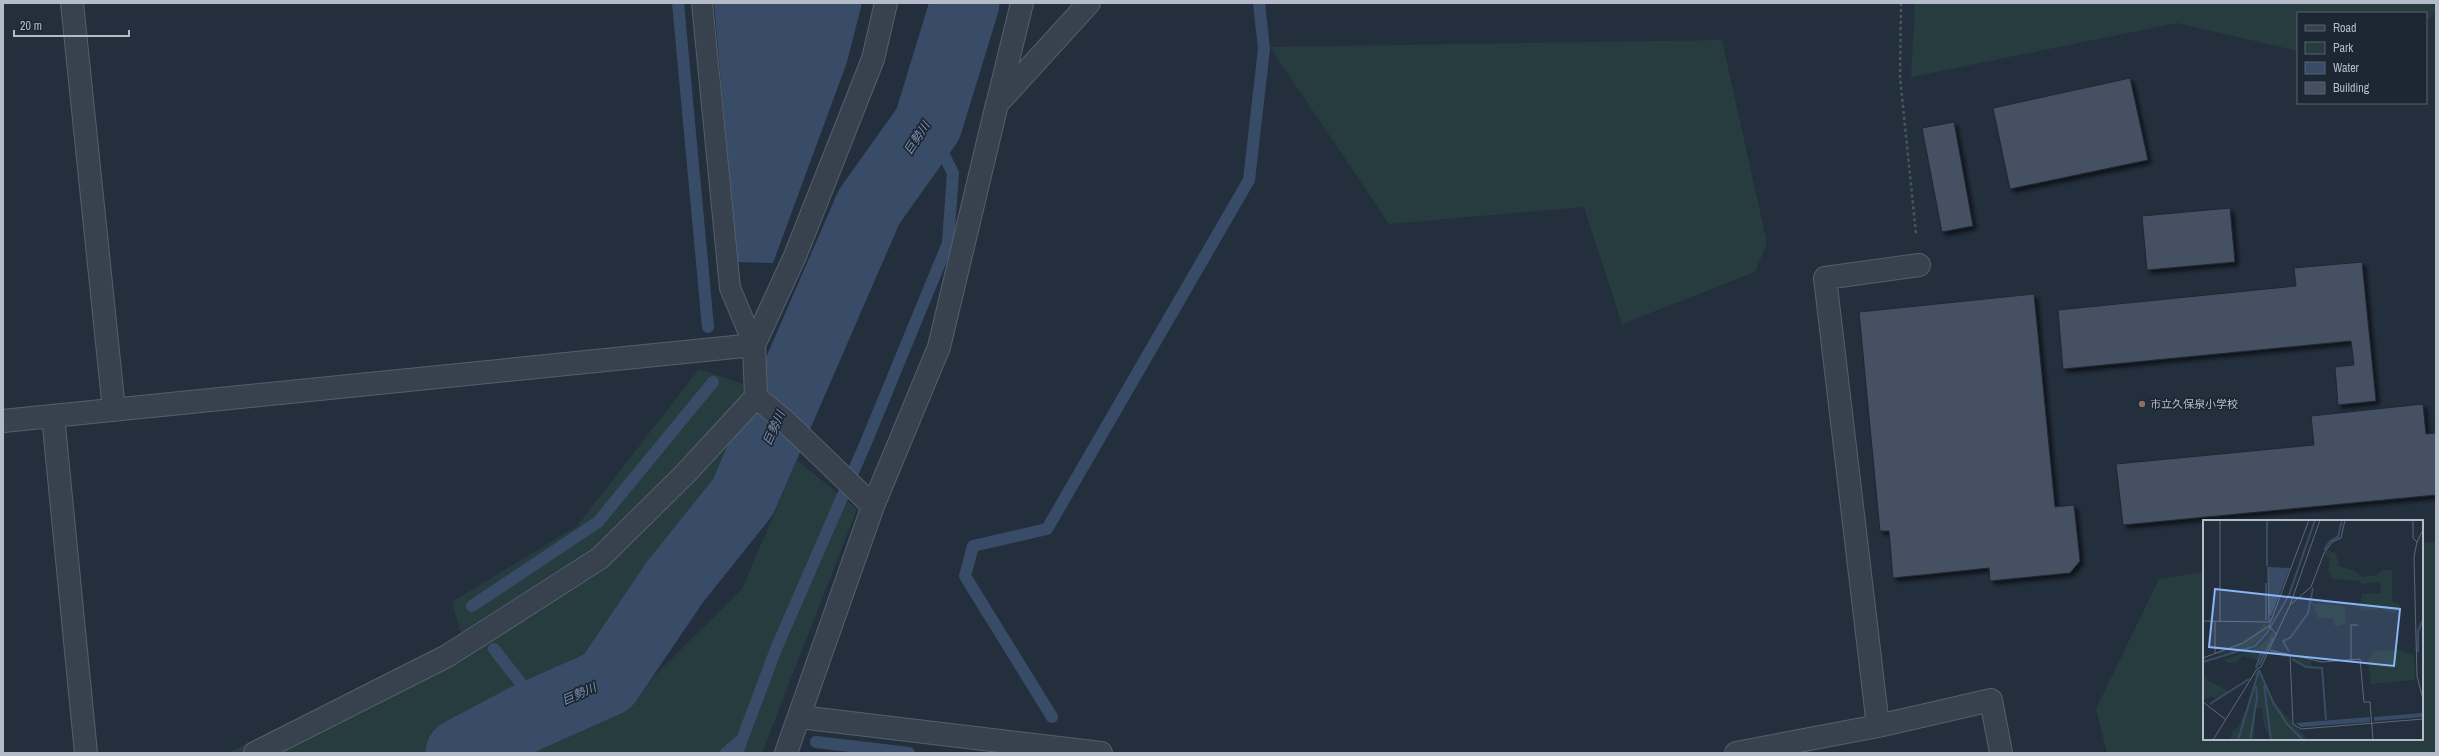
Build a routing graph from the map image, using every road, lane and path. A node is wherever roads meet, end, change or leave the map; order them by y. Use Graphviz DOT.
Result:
graph roads {
  1 [pos="72,3"];
  2 [pos="702,3"];
  3 [pos="886,3"];
  4 [pos="1022,3"];
  5 [pos="1089,3"];
  6 [pos="1901,3"];
  7 [pos="997,104"];
  8 [pos="1919,265"];
  9 [pos="754,346"];
  10 [pos="756,397"];
  11 [pos="114,410"];
  12 [pos="53,416"];
  13 [pos="3,421"];
  14 [pos="873,506"];
  15 [pos="800,717"];
  16 [pos="1878,726"];
  17 [pos="1069,751"];
  18 [pos="86,753"];
  19 [pos="255,753"];
  20 [pos="786,753"];
  21 [pos="1101,753"];
  22 [pos="1736,753"];
  23 [pos="2001,753"];
  1 -- 11 [label="street"];
  2 -- 9 [label="lane"];
  3 -- 9 [label="street"];
  4 -- 7 [label="street"];
  5 -- 7 [label="street"];
  6 -- 8 [label="path"];
  7 -- 14 [label="street"];
  8 -- 16 [label="street"];
  9 -- 10 [label="street"];
  9 -- 11 [label="street"];
  10 -- 14 [label="street"];
  10 -- 19 [label="street"];
  11 -- 12 [label="street"];
  12 -- 13 [label="street"];
  12 -- 18 [label="street"];
  14 -- 15 [label="street"];
  15 -- 17 [label="street"];
  15 -- 20 [label="street"];
  16 -- 22 [label="street"];
  16 -- 23 [label="street"];
  17 -- 21 [label="street"];
}
